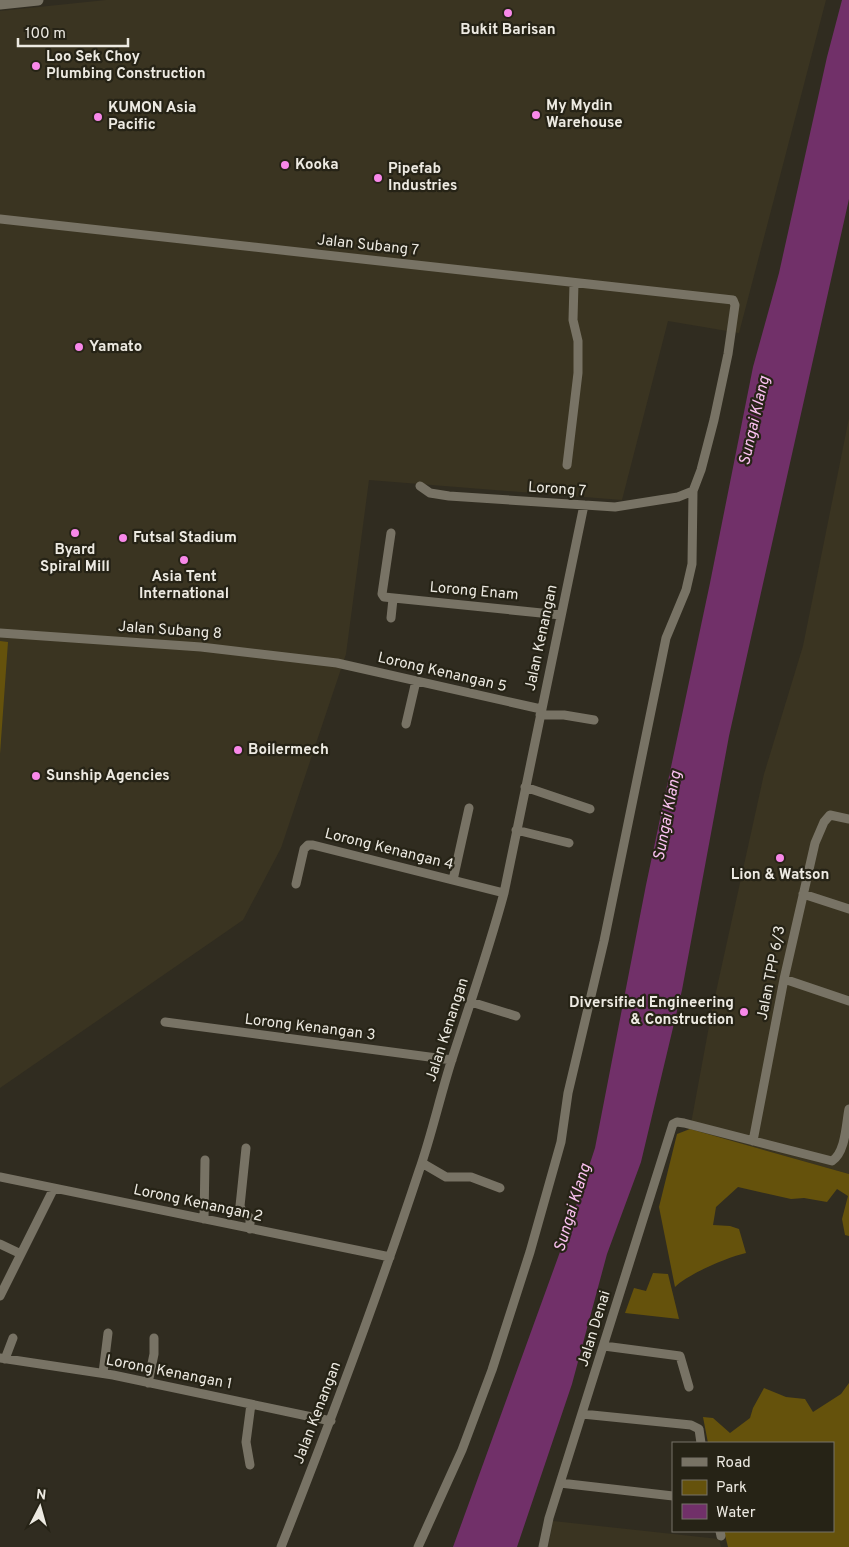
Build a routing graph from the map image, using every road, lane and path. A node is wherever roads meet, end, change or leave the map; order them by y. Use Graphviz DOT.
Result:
graph roads {
  1 [pos="38,0"];
  2 [pos="0,4"];
  3 [pos="0,219"];
  4 [pos="574,283"];
  5 [pos="567,465"];
  6 [pos="420,486"];
  7 [pos="693,491"];
  8 [pos="584,505"];
  9 [pos="391,533"];
  10 [pos="389,598"];
  11 [pos="562,615"];
  12 [pos="391,618"];
  13 [pos="0,633"];
  14 [pos="337,663"];
  15 [pos="416,682"];
  16 [pos="540,712"];
  17 [pos="594,720"];
  18 [pos="406,724"];
  19 [pos="525,788"];
  20 [pos="469,808"];
  21 [pos="590,809"];
  22 [pos="849,819"];
  23 [pos="516,830"];
  24 [pos="569,843"];
  25 [pos="452,880"];
  26 [pos="296,884"];
  27 [pos="504,893"];
  28 [pos="803,894"];
  29 [pos="849,909"];
  30 [pos="784,979"];
  31 [pos="849,1001"];
  32 [pos="471,1002"];
  33 [pos="516,1016"];
  34 [pos="165,1022"];
  35 [pos="452,1060"];
  36 [pos="849,1108"];
  37 [pos="753,1141"];
  38 [pos="246,1148"];
  39 [pos="205,1160"];
  40 [pos="422,1163"];
  41 [pos="0,1177"];
  42 [pos="54,1188"];
  43 [pos="500,1188"];
  44 [pos="204,1219"];
  45 [pos="250,1228"];
  46 [pos="0,1244"];
  47 [pos="21,1254"];
  48 [pos="390,1257"];
  49 [pos="0,1296"];
  50 [pos="108,1333"];
  51 [pos="13,1338"];
  52 [pos="154,1338"];
  53 [pos="604,1346"];
  54 [pos="2,1358"];
  55 [pos="103,1373"];
  56 [pos="148,1383"];
  57 [pos="689,1387"];
  58 [pos="251,1404"];
  59 [pos="582,1414"];
  60 [pos="331,1421"];
  61 [pos="701,1442"];
  62 [pos="250,1465"];
  63 [pos="560,1483"];
  64 [pos="672,1496"];
  65 [pos="544,1546"];
  66 [pos="281,1547"];
  67 [pos="418,1547"];
  1 -- 2 [label="street"];
  3 -- 4 [label="street, Jalan Subang 7"];
  4 -- 5 [label="street"];
  4 -- 7 [label="street, Jalan Subang 7"];
  6 -- 8 [label="street, Lorong 7"];
  7 -- 8 [label="street, Lorong 7"];
  7 -- 67 [label="street"];
  8 -- 11 [label="street, Jalan Kenangan"];
  9 -- 10 [label="street"];
  10 -- 11 [label="street, Lorong Enam"];
  10 -- 12 [label="street"];
  11 -- 16 [label="street, Jalan Kenangan"];
  13 -- 14 [label="street, Jalan Subang 8"];
  14 -- 15 [label="street, Lorong Kenangan 5"];
  15 -- 16 [label="street, Lorong Kenangan 5"];
  15 -- 18 [label="street"];
  16 -- 17 [label="street, Lorong Kenangan 5"];
  16 -- 19 [label="street, Jalan Kenangan"];
  19 -- 21 [label="street"];
  19 -- 23 [label="street, Jalan Kenangan"];
  20 -- 25 [label="street"];
  22 -- 28 [label="street, Jalan TPP 6/3"];
  23 -- 24 [label="street"];
  23 -- 27 [label="street, Jalan Kenangan"];
  25 -- 26 [label="street, Lorong Kenangan 4"];
  25 -- 27 [label="street, Lorong Kenangan 4"];
  27 -- 32 [label="street, Jalan Kenangan"];
  28 -- 29 [label="street"];
  28 -- 30 [label="street, Jalan TPP 6/3"];
  30 -- 31 [label="street"];
  30 -- 37 [label="street, Jalan TPP 6/3"];
  32 -- 33 [label="street"];
  32 -- 35 [label="street, Jalan Kenangan"];
  34 -- 35 [label="street, Lorong Kenangan 3"];
  35 -- 40 [label="street, Jalan Kenangan"];
  36 -- 37 [label="street"];
  37 -- 53 [label="street, Jalan Denai"];
  38 -- 45 [label="street"];
  39 -- 44 [label="street"];
  40 -- 43 [label="street"];
  40 -- 48 [label="street, Jalan Kenangan"];
  41 -- 42 [label="street, Lorong Kenangan 2"];
  42 -- 44 [label="street, Lorong Kenangan 2"];
  42 -- 47 [label="street"];
  44 -- 45 [label="street, Lorong Kenangan 2"];
  45 -- 48 [label="street, Lorong Kenangan 2"];
  46 -- 47 [label="street"];
  47 -- 49 [label="street"];
  48 -- 60 [label="street, Jalan Kenangan"];
  50 -- 55 [label="street"];
  51 -- 54 [label="street"];
  52 -- 56 [label="street"];
  53 -- 57 [label="street"];
  53 -- 59 [label="street, Jalan Denai"];
  54 -- 55 [label="street, Lorong Kenangan 1"];
  55 -- 56 [label="street, Lorong Kenangan 1"];
  56 -- 58 [label="street, Lorong Kenangan 1"];
  58 -- 60 [label="street, Lorong Kenangan 1"];
  58 -- 62 [label="street"];
  59 -- 61 [label="street"];
  59 -- 63 [label="street, Jalan Denai"];
  60 -- 66 [label="street, Jalan Kenangan"];
  63 -- 64 [label="street"];
  63 -- 65 [label="street, Jalan Denai"];
}
